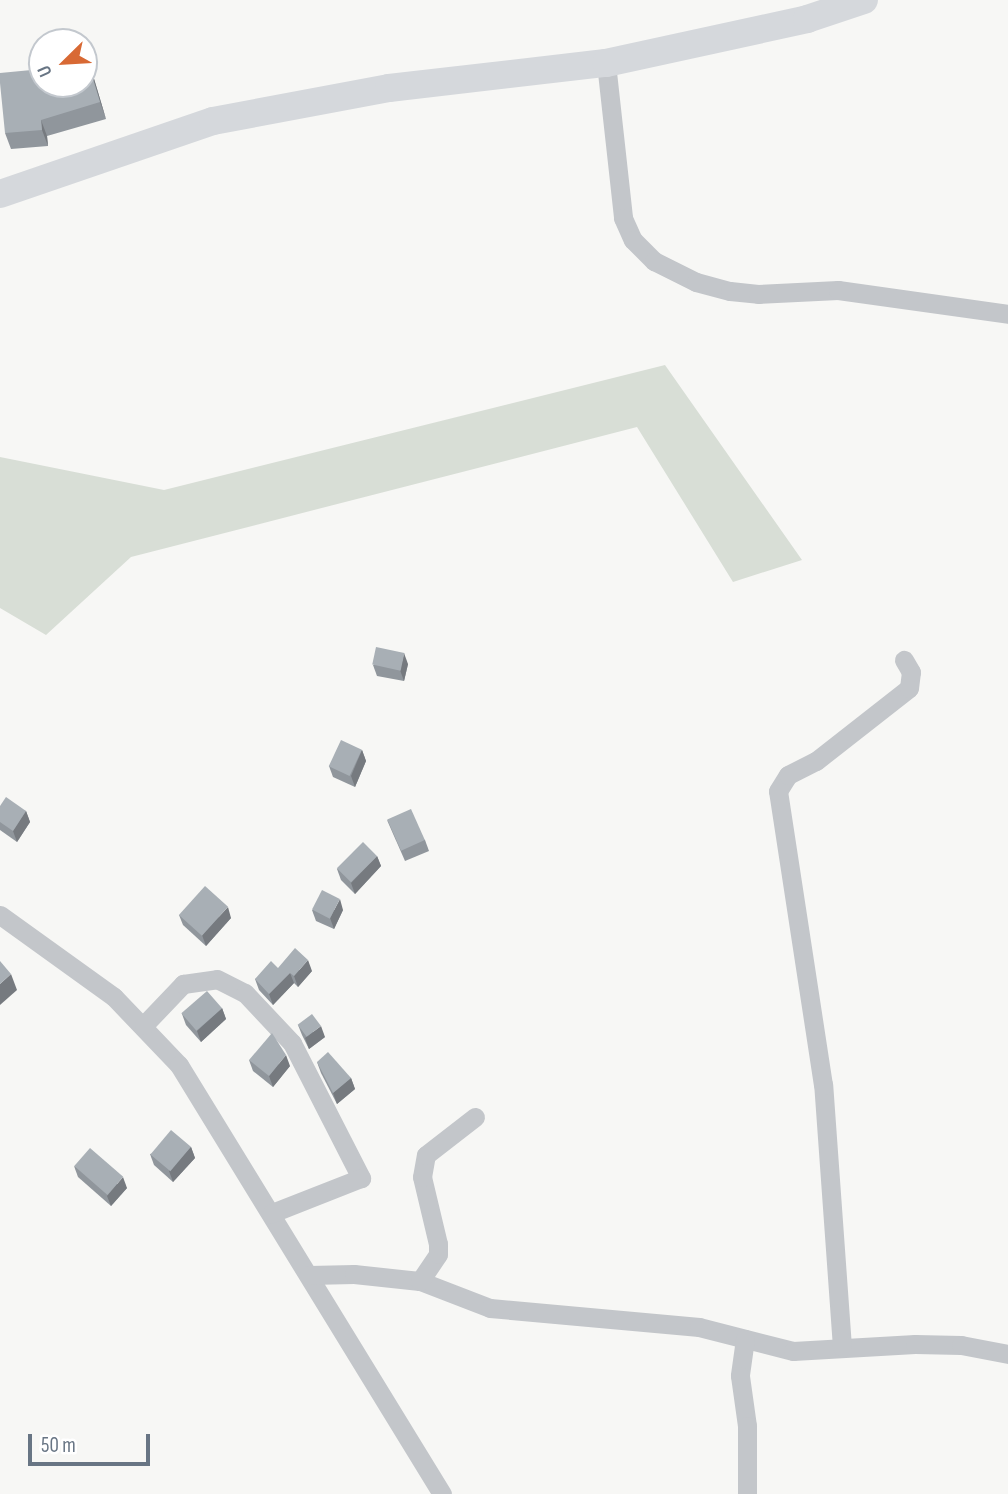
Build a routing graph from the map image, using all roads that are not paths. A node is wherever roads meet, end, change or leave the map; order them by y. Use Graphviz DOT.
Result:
graph roads {
  1 [pos="864,0"];
  2 [pos="606,63"];
  3 [pos="0,194"];
  4 [pos="1008,314"];
  5 [pos="904,660"];
  6 [pos="0,915"];
  7 [pos="144,1025"];
  8 [pos="475,1117"];
  9 [pos="272,1213"];
  10 [pos="309,1275"];
  11 [pos="420,1281"];
  12 [pos="745,1339"];
  13 [pos="842,1347"];
  14 [pos="1008,1354"];
  15 [pos="442,1494"];
  16 [pos="747,1494"];
  1 -- 2 [label="street"];
  2 -- 3 [label="street"];
  2 -- 4 [label="street"];
  5 -- 13 [label="street"];
  6 -- 7 [label="street"];
  7 -- 9 [label="street"];
  7 -- 9 [label="street"];
  8 -- 11 [label="street"];
  9 -- 10 [label="street"];
  10 -- 11 [label="street"];
  10 -- 15 [label="street"];
  11 -- 12 [label="street"];
  12 -- 13 [label="street"];
  12 -- 16 [label="street"];
  13 -- 14 [label="street"];
}
